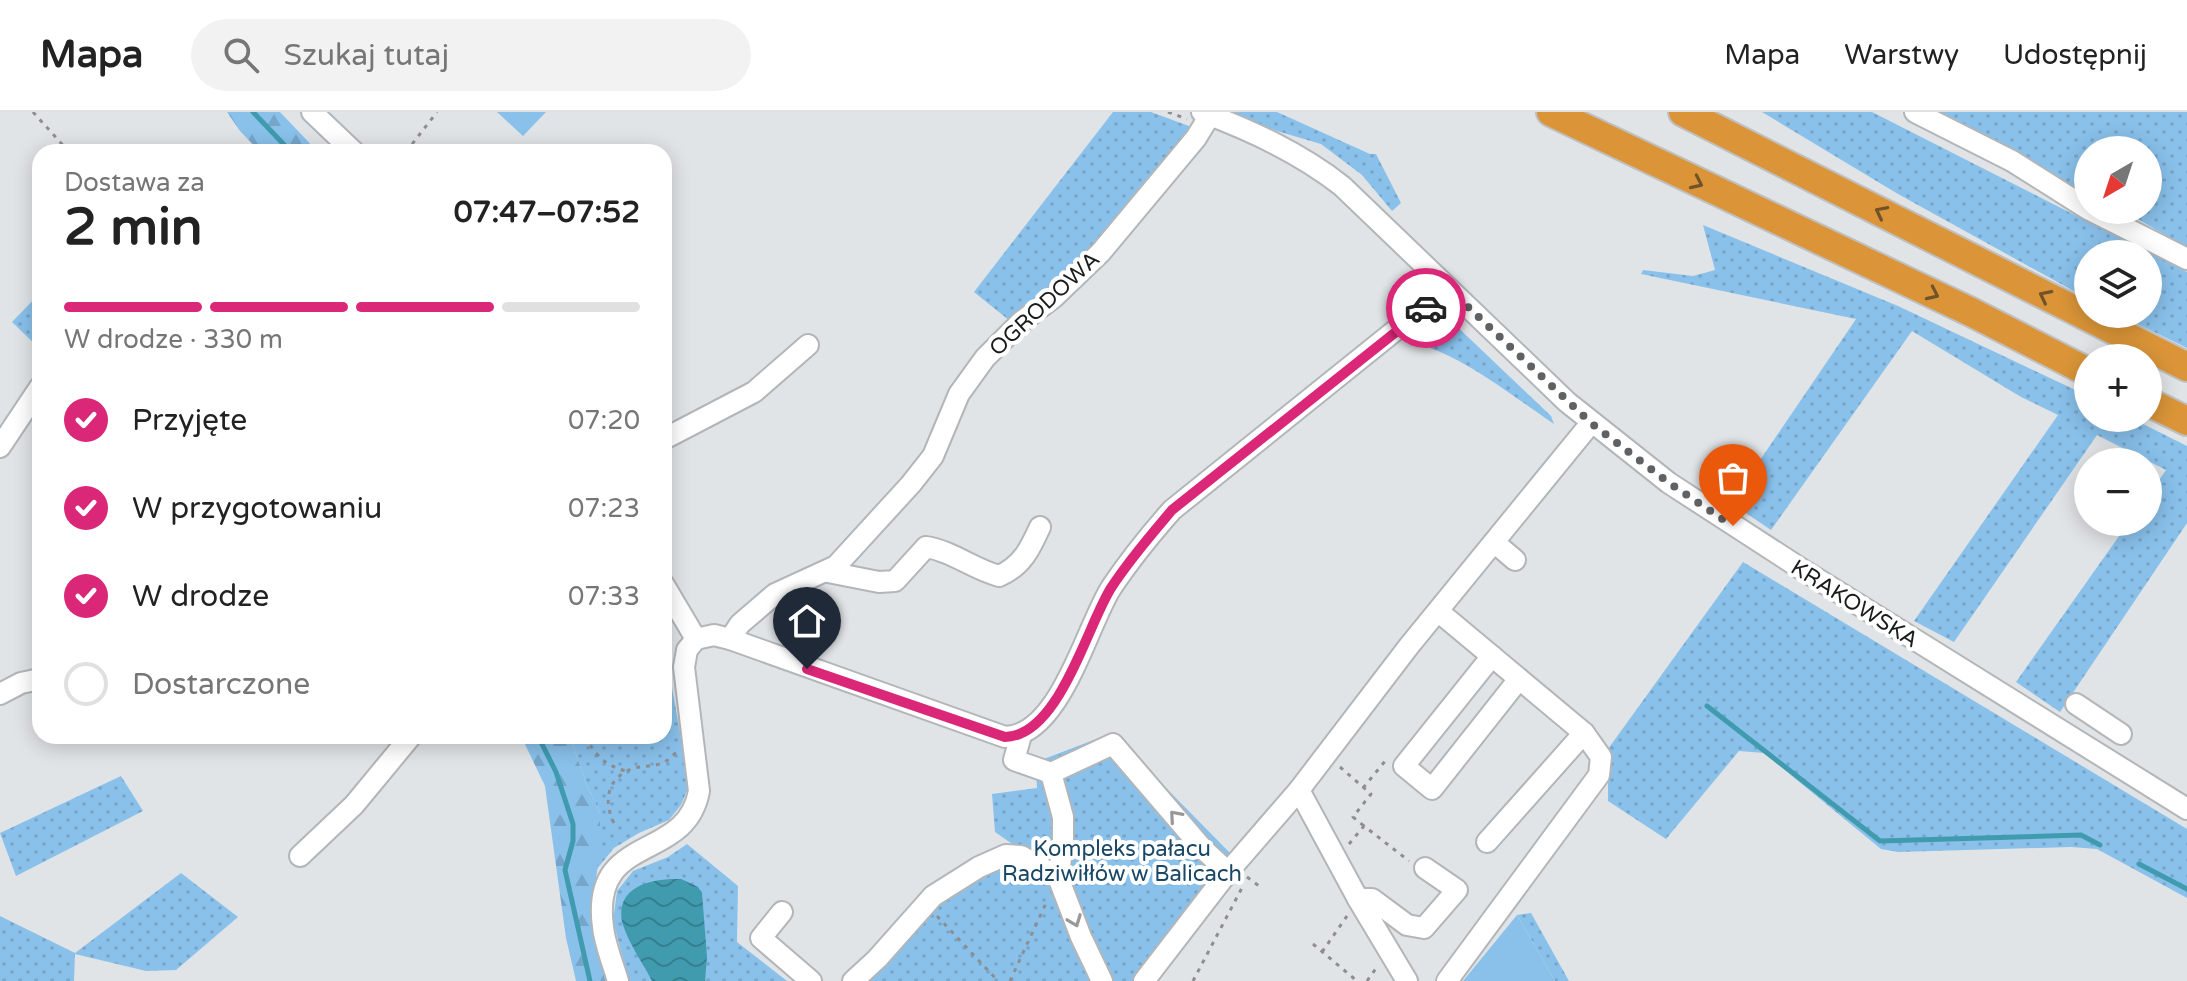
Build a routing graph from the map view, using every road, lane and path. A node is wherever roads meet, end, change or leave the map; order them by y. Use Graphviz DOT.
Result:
graph roads {
  1 [pos="33,112"];
  2 [pos="312,112"];
  3 [pos="437,112"];
  4 [pos="1551,112"];
  5 [pos="1683,112"];
  6 [pos="1915,112"];
  7 [pos="1206,113"];
  8 [pos="62,144"];
  9 [pos="346,144"];
  10 [pos="412,144"];
  11 [pos="2074,200"];
  12 [pos="2117,224"];
  13 [pos="2187,259"];
  14 [pos="1448,288"];
  15 [pos="808,345"];
  16 [pos="2074,365"];
  17 [pos="2187,367"];
  18 [pos="32,399"];
  19 [pos="2162,409"];
  20 [pos="2187,421"];
  21 [pos="1591,423"];
  22 [pos="672,435"];
  23 [pos="0,447"];
  24 [pos="1040,527"];
  25 [pos="1495,543"];
  26 [pos="1515,560"];
  27 [pos="828,572"];
  28 [pos="672,598"];
  29 [pos="1439,612"];
  30 [pos="696,639"];
  31 [pos="730,639"];
  32 [pos="1492,656"];
  33 [pos="1519,679"];
  34 [pos="32,681"];
  35 [pos="0,694"];
  36 [pos="2076,704"];
  37 [pos="1584,733"];
  38 [pos="693,734"];
  39 [pos="2121,734"];
  40 [pos="1021,735"];
  41 [pos="404,744"];
  42 [pos="590,744"];
  43 [pos="1392,753"];
  44 [pos="1324,755"];
  45 [pos="626,771"];
  46 [pos="1051,773"];
  47 [pos="1363,788"];
  48 [pos="1299,790"];
  49 [pos="2187,809"];
  50 [pos="614,823"];
  51 [pos="1364,826"];
  52 [pos="1487,842"];
  53 [pos="300,856"];
  54 [pos="1336,859"];
  55 [pos="1420,867"];
  56 [pos="1238,874"];
  57 [pos="1058,877"];
  58 [pos="1358,899"];
  59 [pos="926,904"];
  60 [pos="782,912"];
  61 [pos="1313,944"];
  62 [pos="1322,952"];
  63 [pos="618,981"];
  64 [pos="811,981"];
  65 [pos="853,981"];
  66 [pos="998,981"];
  67 [pos="1010,981"];
  68 [pos="1102,981"];
  69 [pos="1144,981"];
  70 [pos="1193,981"];
  71 [pos="1357,981"];
  72 [pos="1407,981"];
  73 [pos="1447,981"];
  1 -- 8 [label="path"];
  2 -- 9 [label="street"];
  3 -- 10 [label="path"];
  4 -- 16 [label="highway, one-way"];
  17 -- 5 [label="highway, one-way"];
  6 -- 11 [label="street"];
  7 -- 14 [label="street, KRAKOWSKA"];
  7 -- 27 [label="street, OGRODOWA"];
  12 -- 13 [label="street"];
  14 -- 21 [label="street, KRAKOWSKA"];
  14 -- 40 [label="street"];
  15 -- 22 [label="street"];
  18 -- 23 [label="street"];
  19 -- 20 [label="highway"];
  21 -- 25 [label="street"];
  21 -- 49 [label="street, KRAKOWSKA"];
  24 -- 27 [label="street"];
  25 -- 26 [label="street"];
  25 -- 29 [label="street"];
  27 -- 31 [label="street, OGRODOWA"];
  28 -- 30 [label="street"];
  29 -- 32 [label="street"];
  29 -- 44 [label="street"];
  30 -- 31 [label="street"];
  30 -- 38 [label="street"];
  31 -- 40 [label="street"];
  32 -- 33 [label="street"];
  32 -- 33 [label="street"];
  33 -- 37 [label="street"];
  34 -- 35 [label="street"];
  36 -- 39 [label="street"];
  37 -- 52 [label="street"];
  37 -- 73 [label="street"];
  38 -- 45 [label="path"];
  38 -- 63 [label="street"];
  40 -- 46 [label="street"];
  41 -- 53 [label="street"];
  42 -- 45 [label="path"];
  43 -- 47 [label="path"];
  44 -- 47 [label="path"];
  44 -- 48 [label="street"];
  45 -- 50 [label="path"];
  56 -- 46 [label="street, one-way"];
  46 -- 57 [label="street"];
  47 -- 51 [label="path"];
  48 -- 54 [label="street"];
  48 -- 56 [label="street"];
  51 -- 54 [label="path"];
  51 -- 55 [label="path"];
  54 -- 58 [label="street"];
  55 -- 58 [label="street"];
  56 -- 69 [label="street"];
  56 -- 70 [label="path"];
  57 -- 59 [label="street"];
  57 -- 67 [label="path"];
  57 -- 68 [label="street, one-way"];
  58 -- 62 [label="path"];
  58 -- 72 [label="street"];
  59 -- 65 [label="street"];
  59 -- 66 [label="path"];
  60 -- 64 [label="street"];
  61 -- 62 [label="path"];
  62 -- 71 [label="path"];
}
